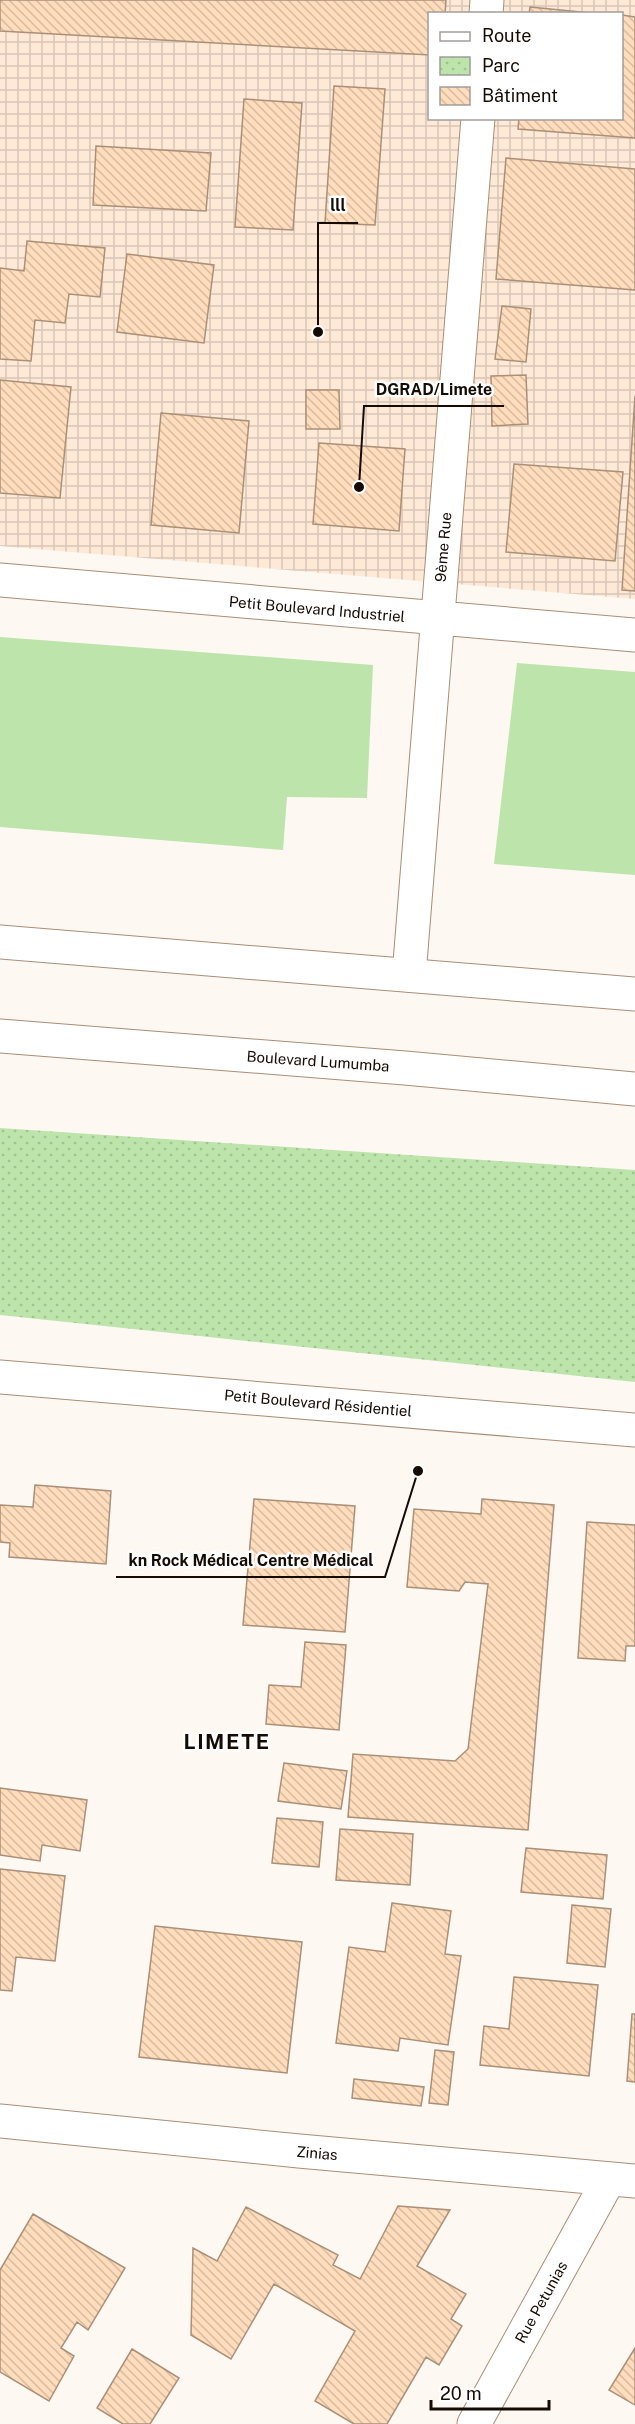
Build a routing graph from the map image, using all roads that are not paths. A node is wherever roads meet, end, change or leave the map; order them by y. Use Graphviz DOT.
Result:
graph roads {
  1 [pos="478,120"];
  2 [pos="0,580"];
  3 [pos="437,620"];
  4 [pos="635,635"];
  5 [pos="0,942"];
  6 [pos="410,975"];
  7 [pos="635,994"];
  8 [pos="0,1036"];
  9 [pos="635,1089"];
  10 [pos="0,1377"];
  11 [pos="635,1430"];
  12 [pos="0,2121"];
  13 [pos="622,2180"];
  14 [pos="474,2424"];
  1 -- 3 [label="main road, 9ème Rue"];
  2 -- 3 [label="main road, Petit Boulevard Industriel"];
  3 -- 4 [label="main road, Petit Boulevard Industriel"];
  3 -- 6 [label="main road, 9ème Rue"];
  5 -- 6 [label="main road"];
  6 -- 7 [label="main road"];
  8 -- 9 [label="main road, Boulevard Lumumba"];
  10 -- 11 [label="main road, Petit Boulevard Résidentiel"];
  12 -- 13 [label="main road, Zinias"];
  13 -- 14 [label="main road, Rue Petunias"];
}
